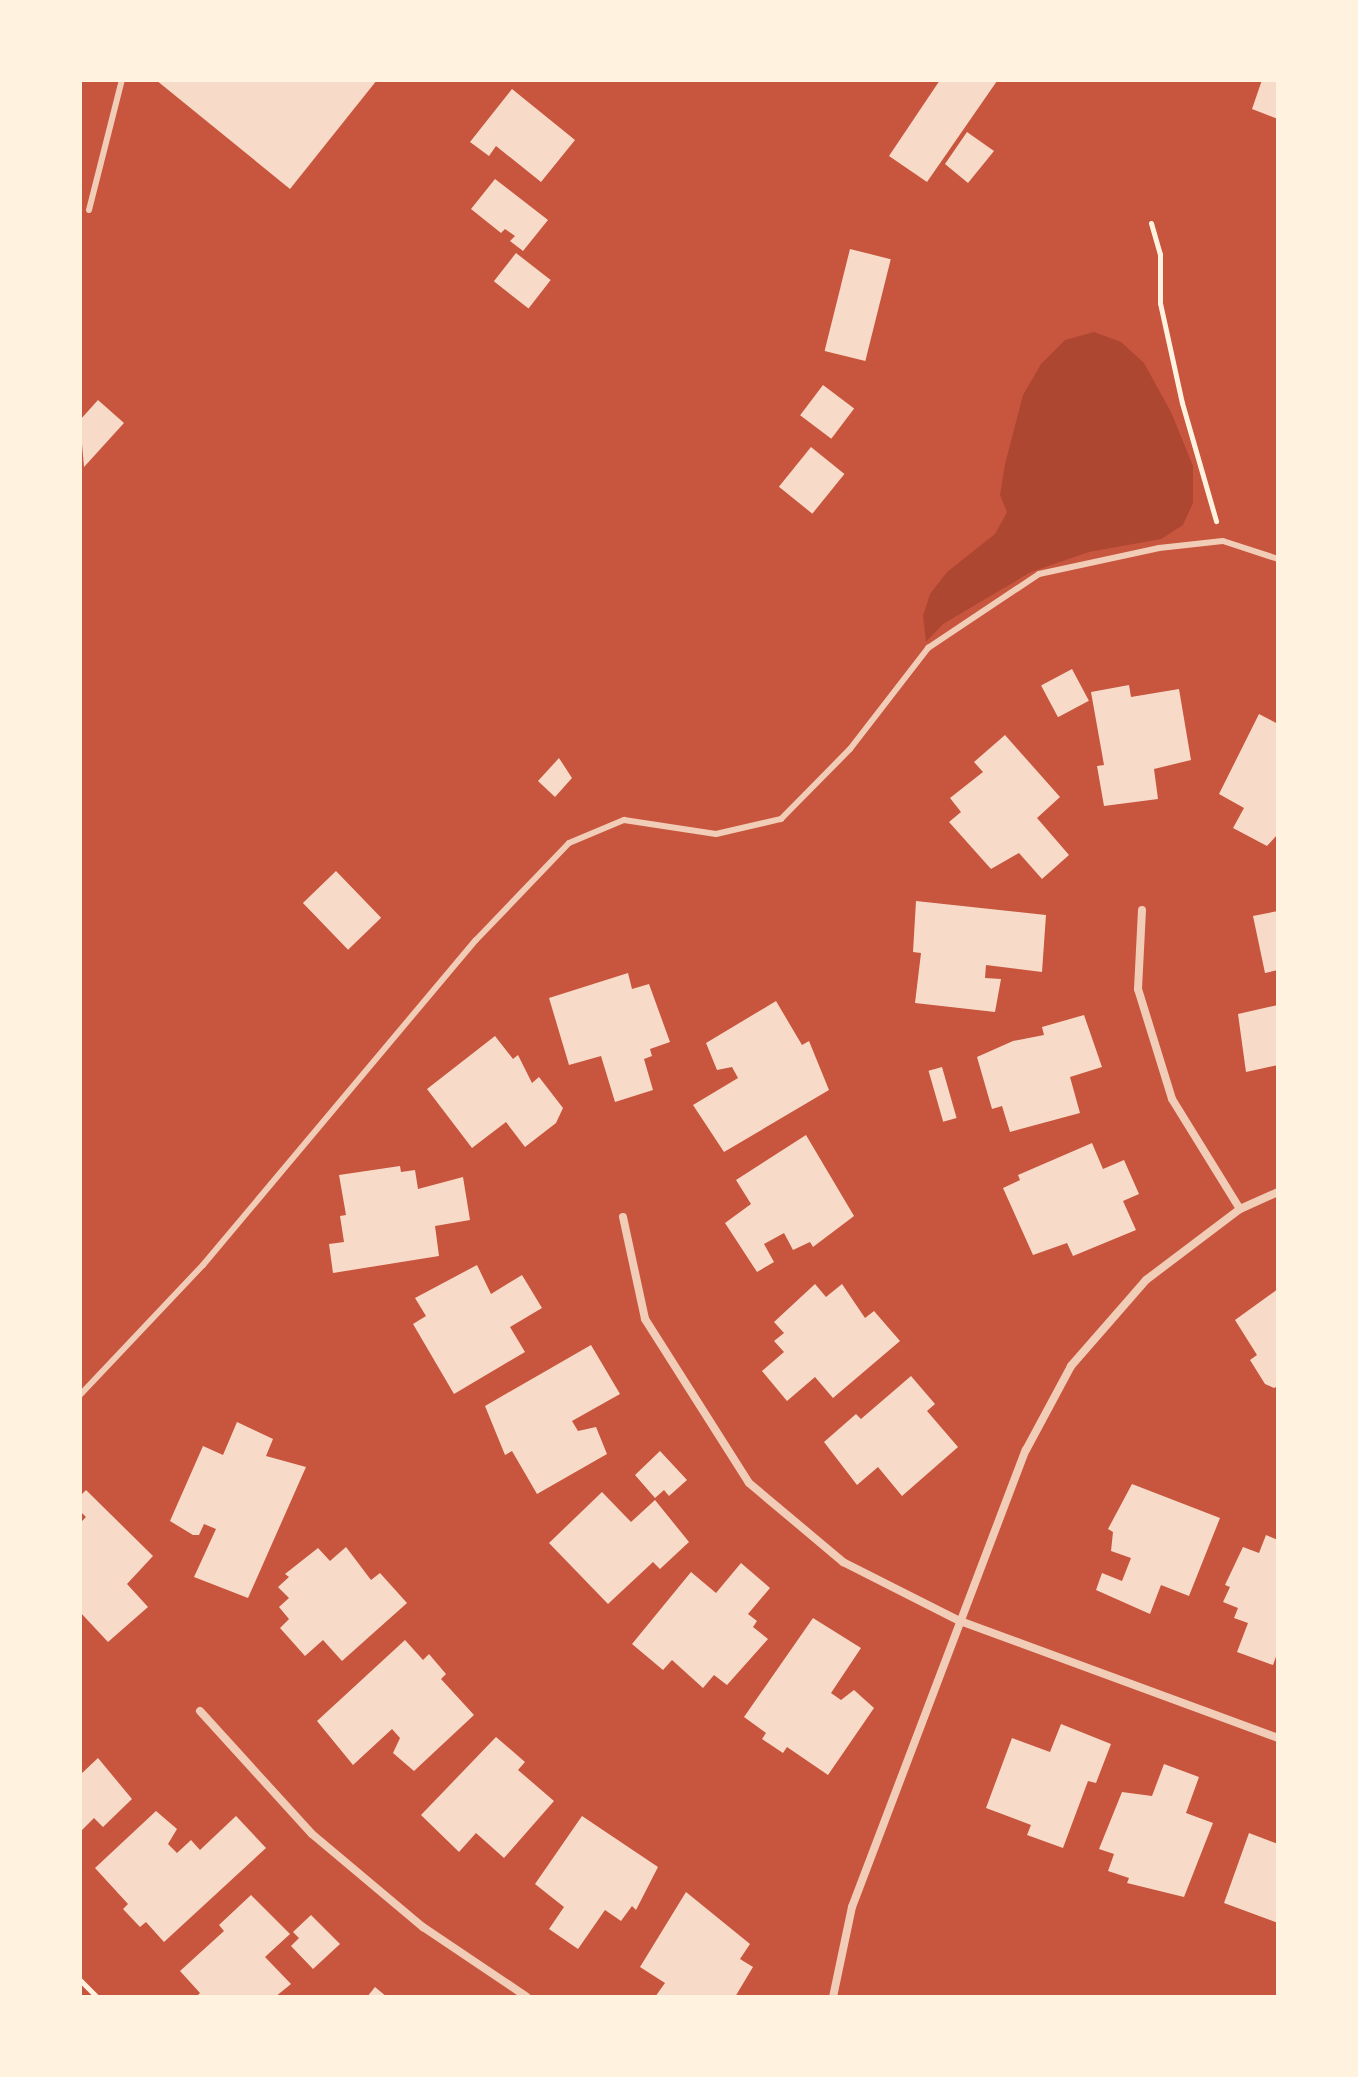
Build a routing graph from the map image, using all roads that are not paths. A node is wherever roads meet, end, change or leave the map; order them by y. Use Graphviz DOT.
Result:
graph roads {
  1 [pos="122,80"];
  2 [pos="89,210"];
  3 [pos="1278,559"];
  4 [pos="1142,910"];
  5 [pos="1278,1192"];
  6 [pos="1240,1209"];
  7 [pos="623,1217"];
  8 [pos="80,1395"];
  9 [pos="960,1621"];
  10 [pos="200,1711"];
  11 [pos="1278,1738"];
  12 [pos="527,1997"];
  13 [pos="833,1997"];
  1 -- 2 [label="lane"];
  3 -- 8 [label="lane"];
  4 -- 6 [label="street"];
  5 -- 6 [label="street"];
  6 -- 9 [label="street"];
  7 -- 9 [label="street"];
  9 -- 11 [label="street"];
  9 -- 13 [label="street"];
  10 -- 12 [label="street"];
}
